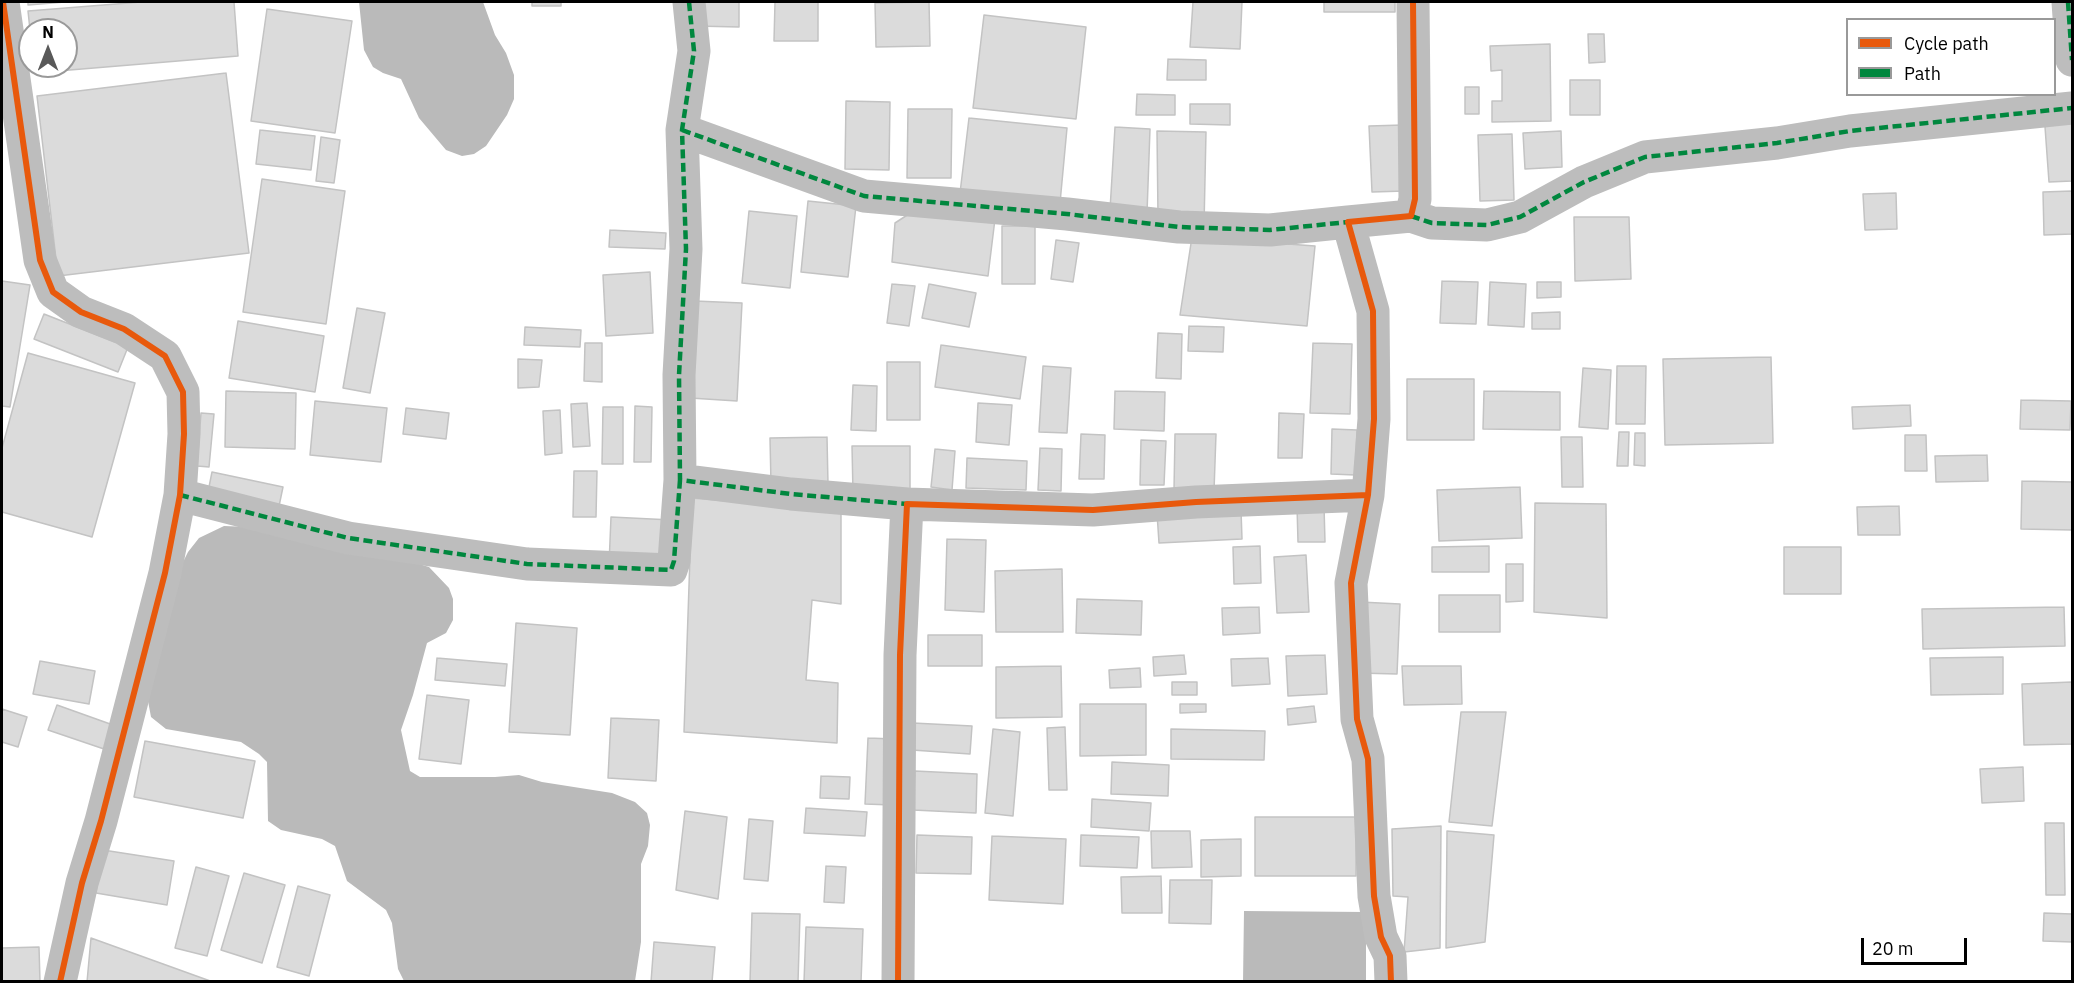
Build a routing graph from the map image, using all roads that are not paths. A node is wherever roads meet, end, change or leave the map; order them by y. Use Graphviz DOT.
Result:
graph roads {
  1 [pos="3,2"];
  2 [pos="689,2"];
  3 [pos="1413,2"];
  4 [pos="2068,2"];
  5 [pos="2073,60"];
  6 [pos="2073,108"];
  7 [pos="682,130"];
  8 [pos="1411,216"];
  9 [pos="1348,222"];
  10 [pos="680,480"];
  11 [pos="180,495"];
  12 [pos="1368,495"];
  13 [pos="907,504"];
  14 [pos="60,981"];
  15 [pos="898,981"];
  16 [pos="1391,981"];
  1 -- 11 [label="street"];
  2 -- 7 [label="street"];
  3 -- 8 [label="street"];
  4 -- 5 [label="street"];
  6 -- 8 [label="street"];
  7 -- 9 [label="street"];
  7 -- 10 [label="street"];
  8 -- 9 [label="street"];
  9 -- 12 [label="street"];
  10 -- 11 [label="street"];
  10 -- 13 [label="street"];
  11 -- 14 [label="street"];
  12 -- 13 [label="street"];
  12 -- 16 [label="street"];
  13 -- 15 [label="street"];
}
